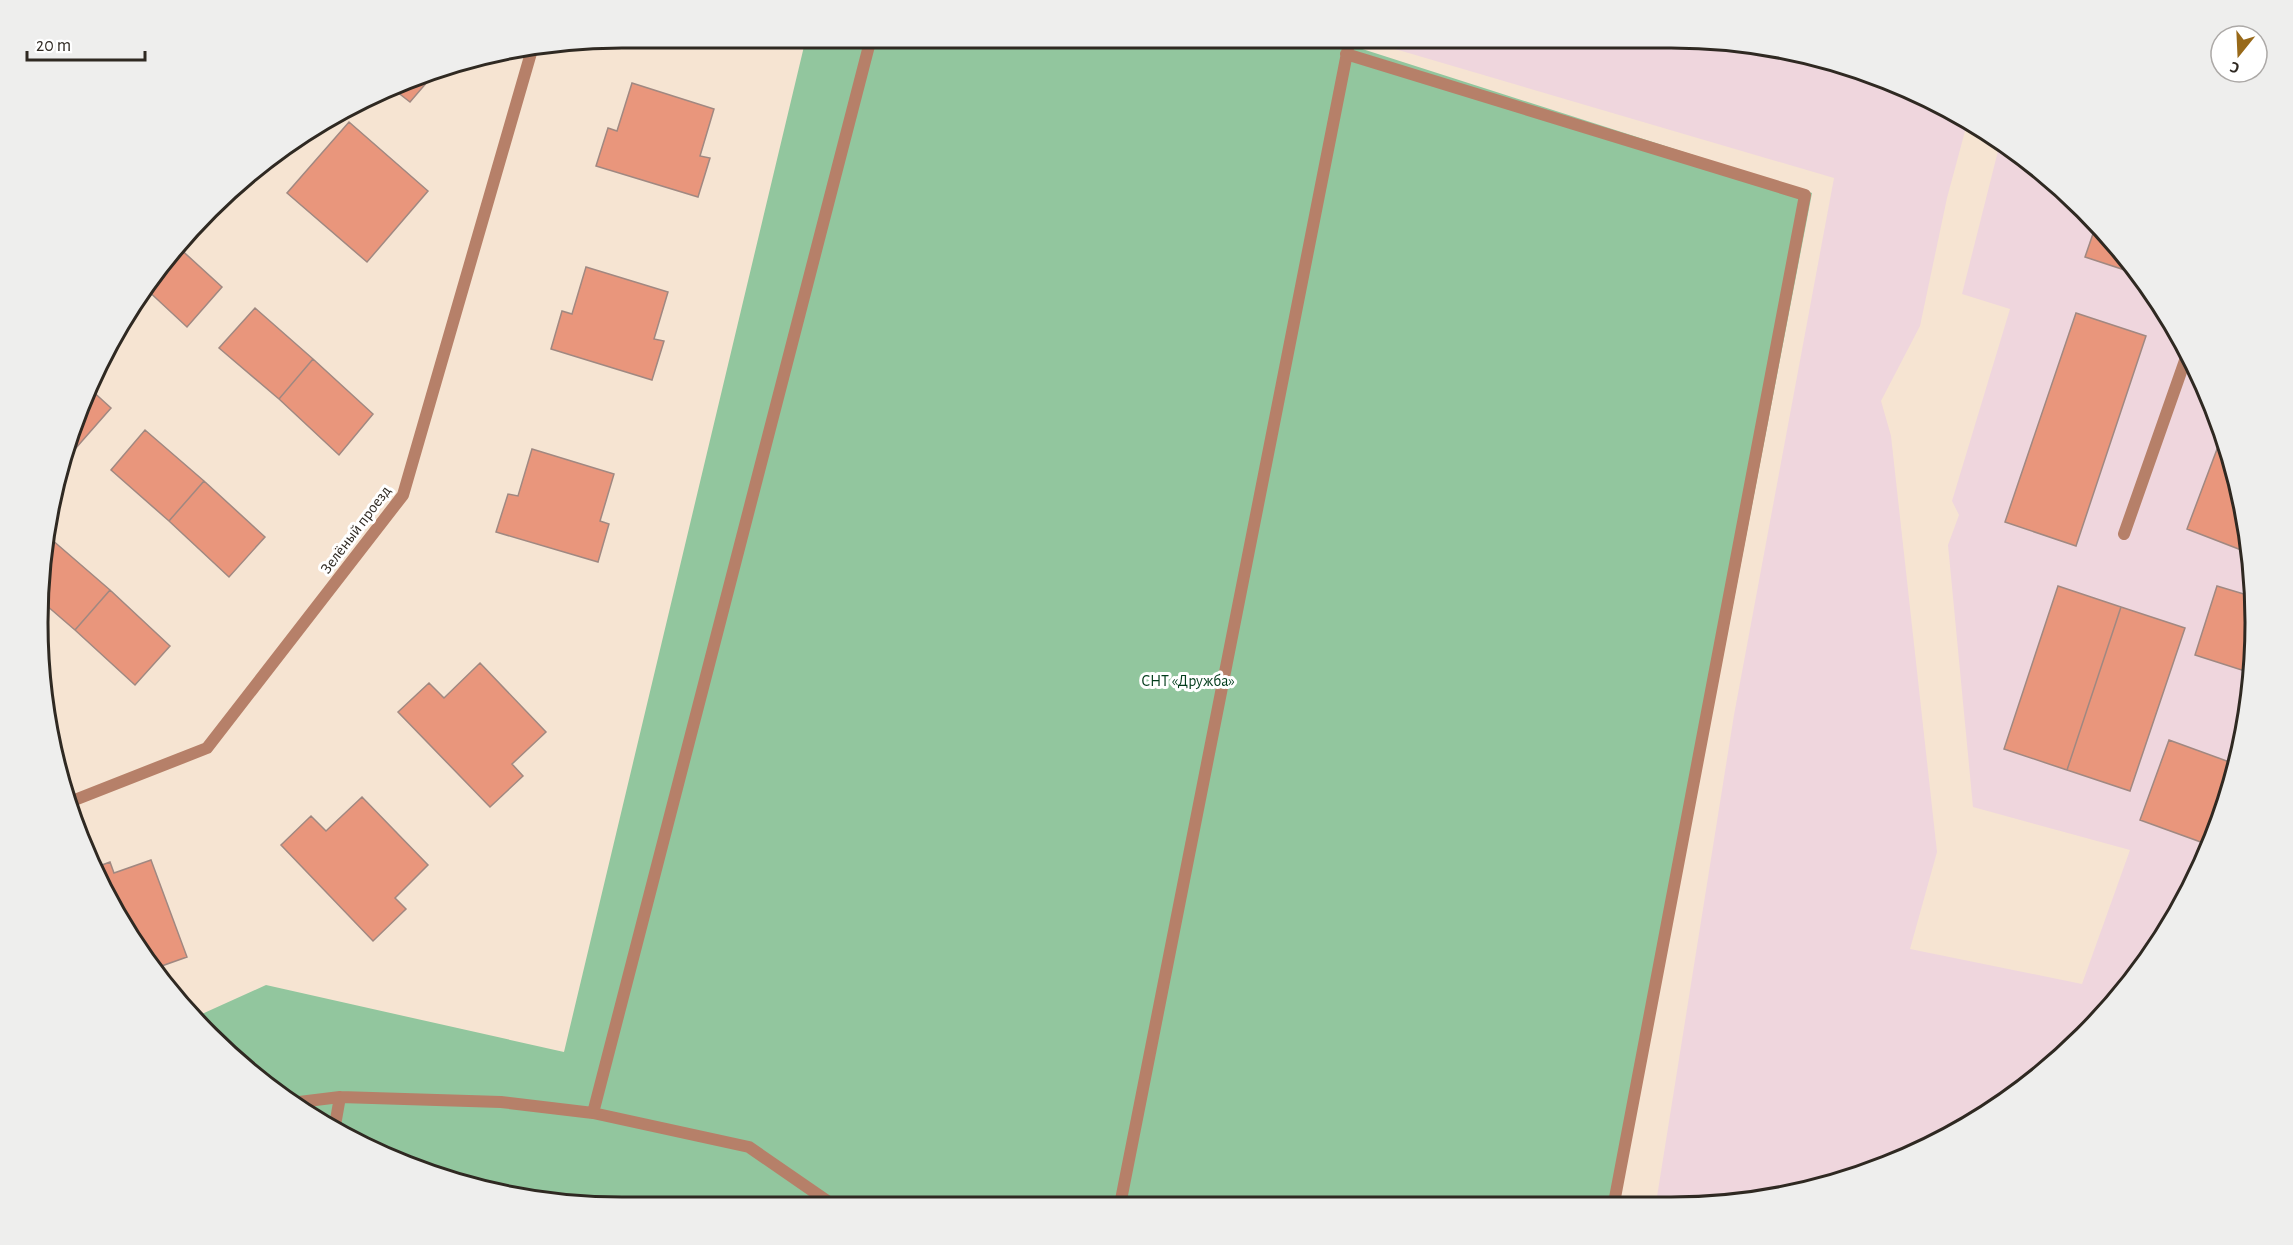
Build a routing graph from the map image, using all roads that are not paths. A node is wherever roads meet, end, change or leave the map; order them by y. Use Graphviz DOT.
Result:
graph roads {
  1 [pos="868,48"];
  2 [pos="1348,48"];
  3 [pos="1346,54"];
  4 [pos="530,56"];
  5 [pos="2184,364"];
  6 [pos="2124,534"];
  7 [pos="76,800"];
  8 [pos="340,1097"];
  9 [pos="305,1101"];
  10 [pos="593,1113"];
  11 [pos="336,1120"];
  12 [pos="821,1197"];
  13 [pos="1121,1197"];
  14 [pos="1615,1197"];
  1 -- 10 [label="street"];
  2 -- 3 [label="street"];
  3 -- 13 [label="street"];
  3 -- 14 [label="street"];
  4 -- 7 [label="street, Зелёный проезд"];
  5 -- 6 [label="street"];
  8 -- 9 [label="street"];
  8 -- 10 [label="street"];
  8 -- 11 [label="street"];
  10 -- 12 [label="street"];
}
